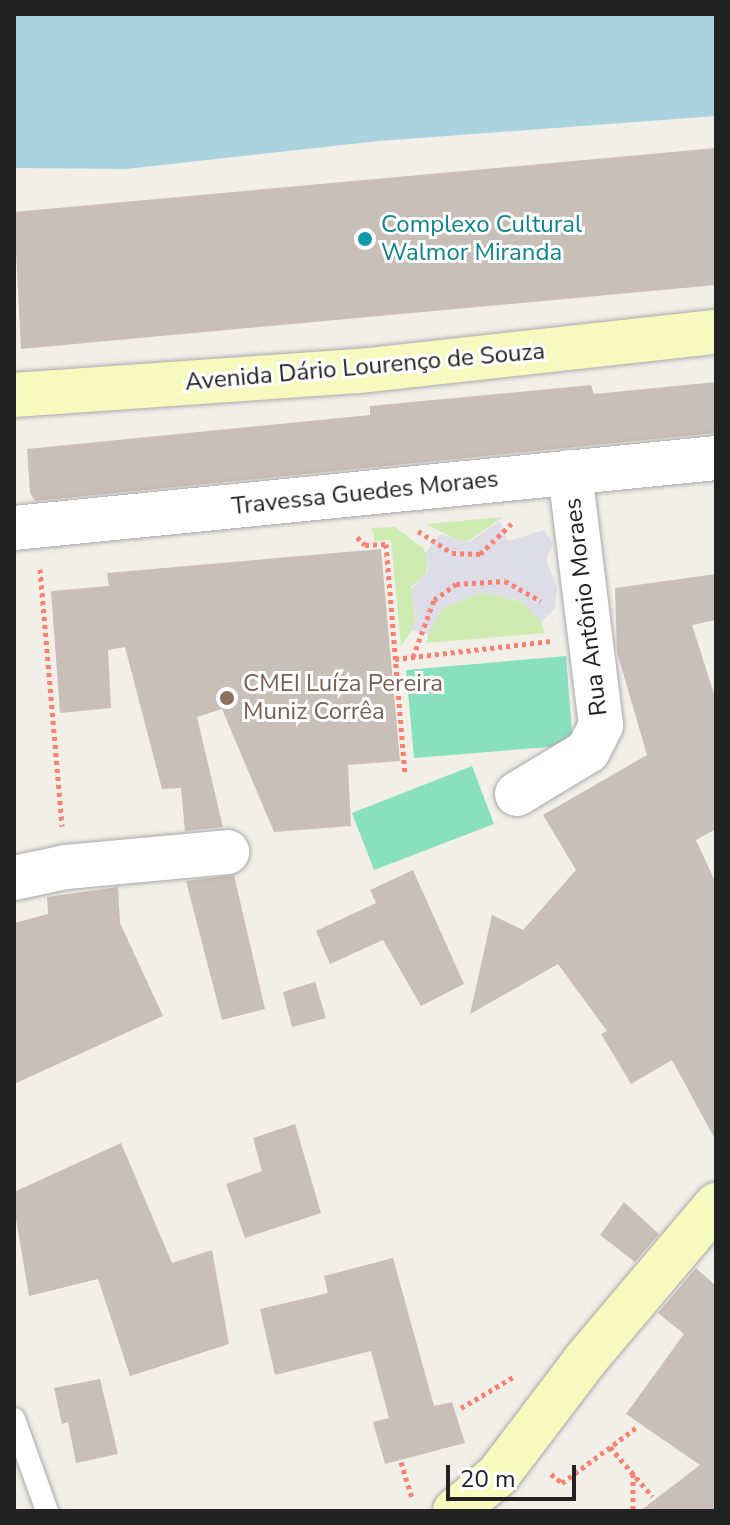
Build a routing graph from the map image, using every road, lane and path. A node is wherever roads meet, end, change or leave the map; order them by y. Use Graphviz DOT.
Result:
graph roads {
  1 [pos="716,332"];
  2 [pos="14,395"];
  3 [pos="716,458"];
  4 [pos="570,472"];
  5 [pos="521,510"];
  6 [pos="345,525"];
  7 [pos="414,528"];
  8 [pos="27,542"];
  9 [pos="543,604"];
  10 [pos="554,628"];
  11 [pos="413,657"];
  12 [pos="395,659"];
  13 [pos="405,773"];
  14 [pos="517,794"];
  15 [pos="227,852"];
  16 [pos="66,867"];
  17 [pos="14,878"];
  18 [pos="716,1205"];
  19 [pos="14,1419"];
  20 [pos="637,1427"];
  21 [pos="610,1447"];
  22 [pos="401,1462"];
  23 [pos="542,1466"];
  24 [pos="633,1473"];
  25 [pos="652,1496"];
  26 [pos="47,1511"];
  27 [pos="419,1511"];
  28 [pos="455,1511"];
  29 [pos="633,1511"];
  1 -- 2 [label="street, Avenida Dário Lourenço de Souza"];
  3 -- 4 [label="street, Travessa Guedes Moraes"];
  4 -- 8 [label="street, Travessa Guedes Moraes"];
  4 -- 14 [label="street, Rua Antônio Moraes"];
  5 -- 7 [label="path"];
  6 -- 12 [label="path"];
  8 -- 16 [label="path"];
  9 -- 11 [label="path"];
  10 -- 11 [label="path"];
  11 -- 12 [label="path"];
  12 -- 13 [label="path"];
  15 -- 16 [label="street"];
  16 -- 17 [label="street"];
  18 -- 28 [label="street"];
  19 -- 26 [label="lane"];
  20 -- 21 [label="path"];
  21 -- 23 [label="path"];
  21 -- 24 [label="path"];
  22 -- 27 [label="path"];
  24 -- 25 [label="path"];
  24 -- 29 [label="path"];
}
